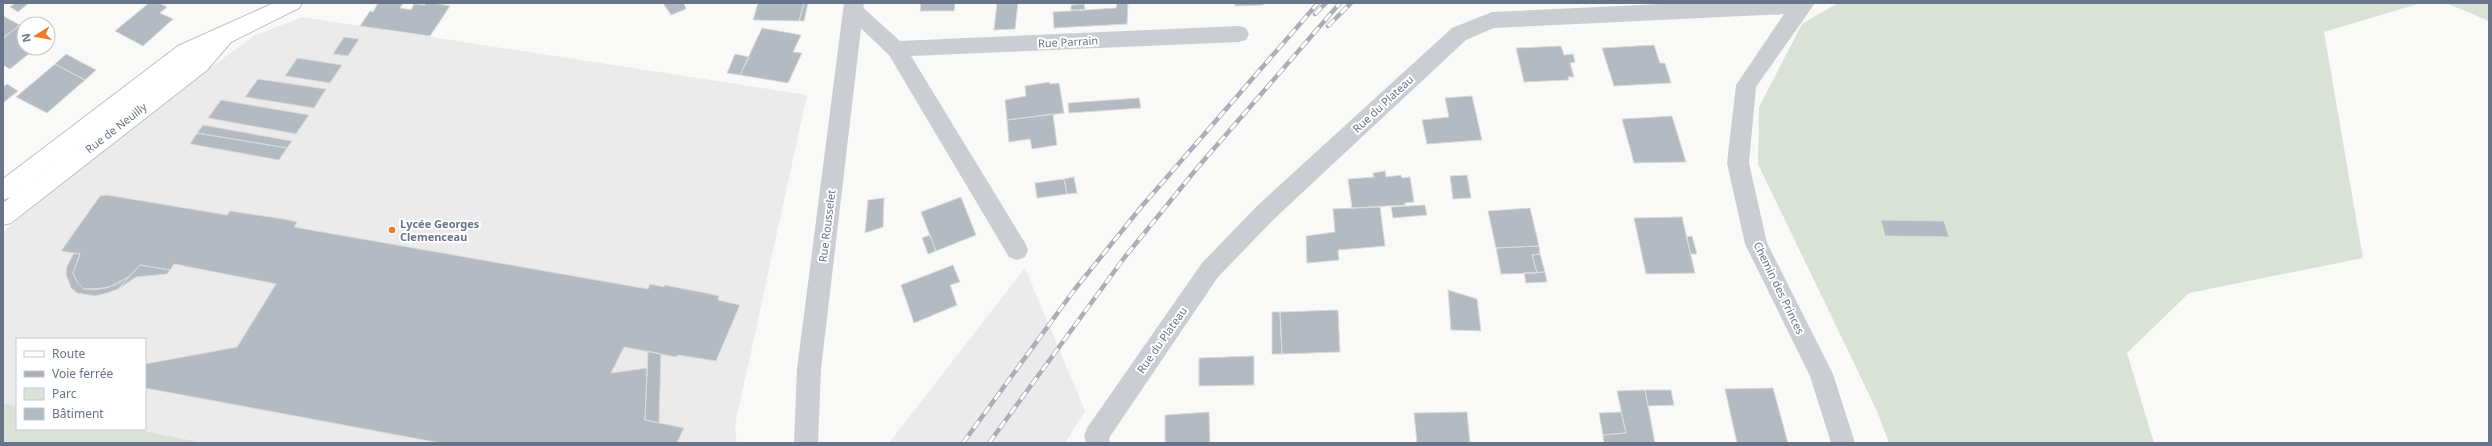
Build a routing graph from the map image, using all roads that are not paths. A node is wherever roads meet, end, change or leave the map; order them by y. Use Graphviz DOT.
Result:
graph roads {
  1 [pos="292,3"];
  2 [pos="1802,4"];
  3 [pos="854,6"];
  4 [pos="1239,34"];
  5 [pos="224,36"];
  6 [pos="896,49"];
  7 [pos="3,191"];
  8 [pos="4,214"];
  9 [pos="1017,250"];
  10 [pos="806,443"];
  11 [pos="1098,443"];
  12 [pos="1843,443"];
  1 -- 5 [label="main road, Rue de Neuilly"];
  2 -- 11 [label="street, Rue du Plateau"];
  2 -- 12 [label="street, Chemin des Princes"];
  3 -- 6 [label="street, Rue Rousselet"];
  3 -- 10 [label="street, Rue Rousselet"];
  4 -- 6 [label="street, Rue Parrain"];
  5 -- 7 [label="main road, Rue de Neuilly"];
  5 -- 8 [label="main road, Rue de Neuilly"];
  6 -- 9 [label="street, Rue Rousselet"];
}
